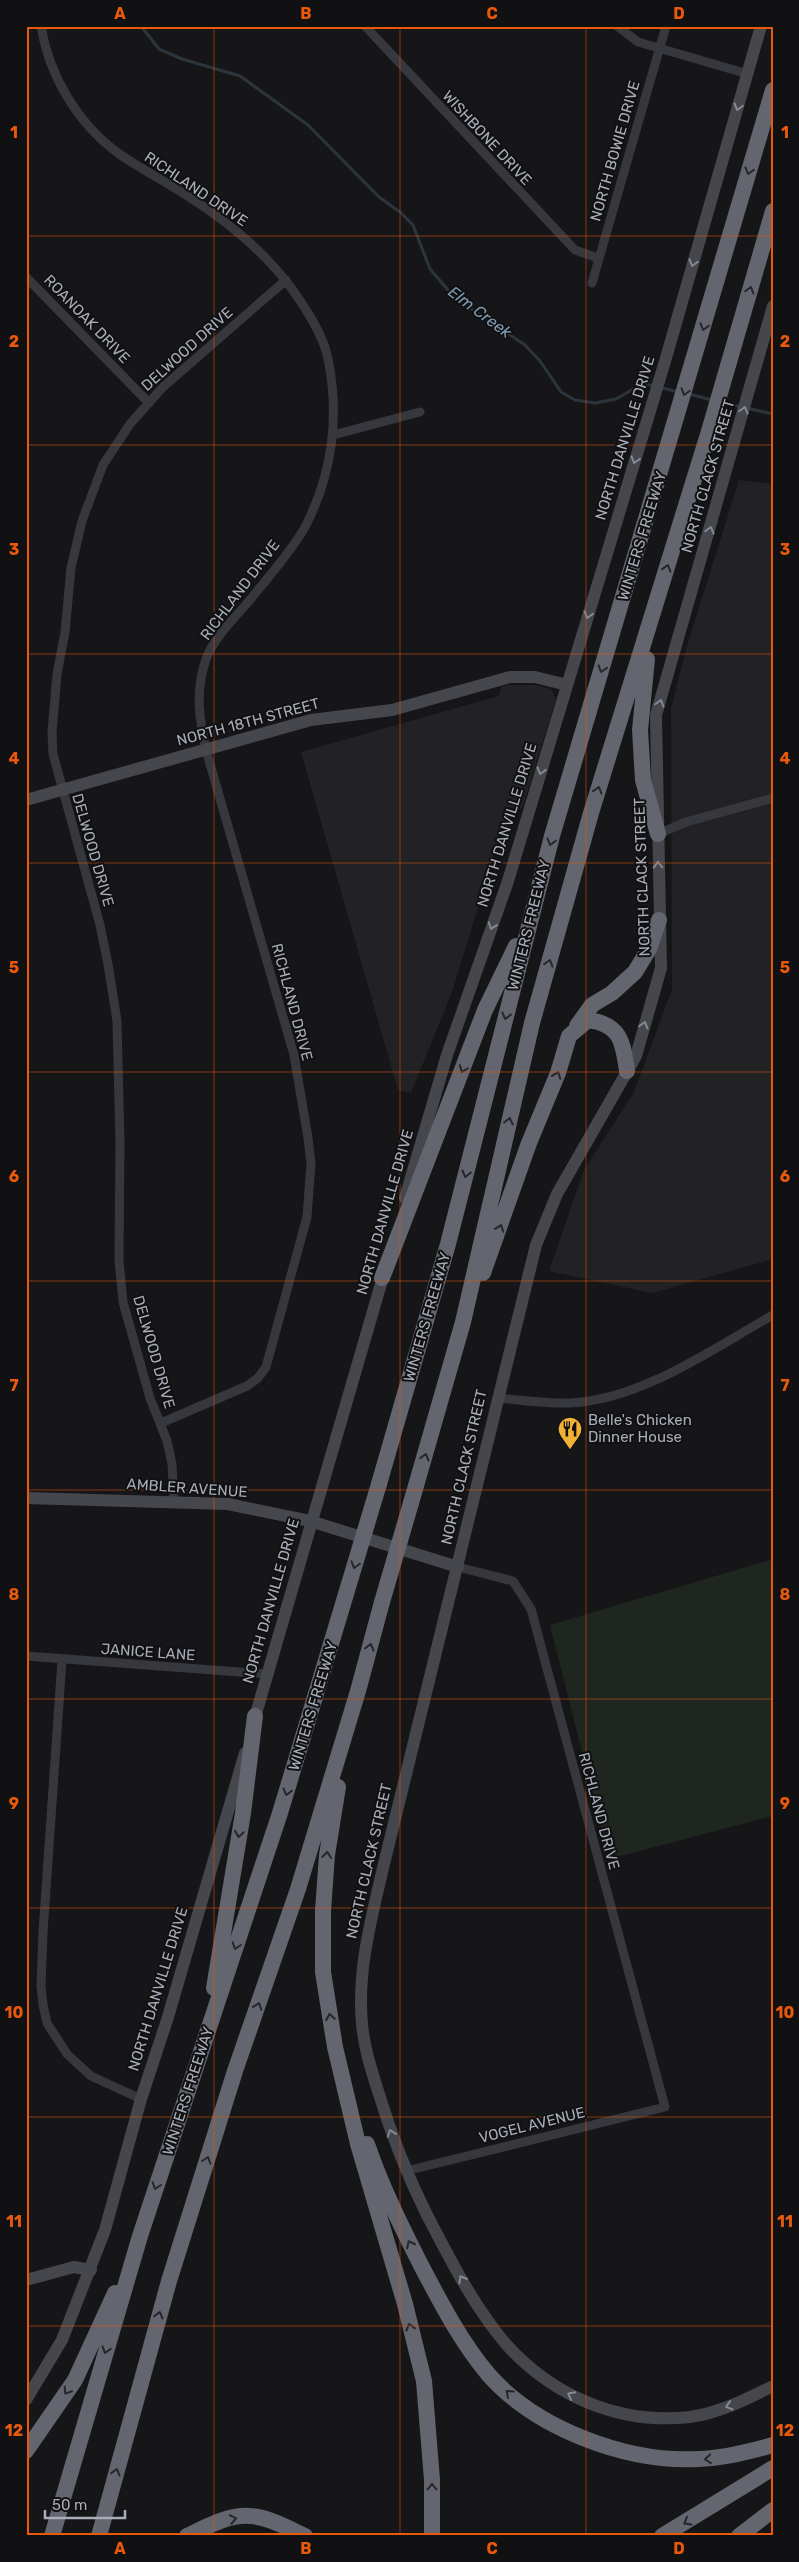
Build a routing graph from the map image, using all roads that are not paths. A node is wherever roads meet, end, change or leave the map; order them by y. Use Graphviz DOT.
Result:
graph roads {
  1 [pos="41,26"];
  2 [pos="364,26"];
  3 [pos="617,26"];
  4 [pos="666,26"];
  5 [pos="761,26"];
  6 [pos="659,50"];
  7 [pos="748,74"];
  8 [pos="773,90"];
  9 [pos="773,211"];
  10 [pos="598,258"];
  11 [pos="26,277"];
  12 [pos="286,280"];
  13 [pos="592,283"];
  14 [pos="773,306"];
  15 [pos="149,403"];
  16 [pos="420,412"];
  17 [pos="333,435"];
  18 [pos="657,600"];
  19 [pos="567,685"];
  20 [pos="206,750"];
  21 [pos="62,790"];
  22 [pos="773,798"];
  23 [pos="26,800"];
  24 [pos="658,834"];
  25 [pos="532,912"];
  26 [pos="659,920"];
  27 [pos="569,1036"];
  28 [pos="627,1070"];
  29 [pos="382,1278"];
  30 [pos="773,1315"];
  31 [pos="463,1322"];
  32 [pos="497,1398"];
  33 [pos="161,1423"];
  34 [pos="26,1498"];
  35 [pos="174,1501"];
  36 [pos="310,1521"];
  37 [pos="458,1568"];
  38 [pos="26,1656"];
  39 [pos="62,1660"];
  40 [pos="267,1674"];
  41 [pos="358,1691"];
  42 [pos="256,1716"];
  43 [pos="335,2047"];
  44 [pos="199,2057"];
  45 [pos="141,2099"];
  46 [pos="665,2107"];
  47 [pos="406,2171"];
  48 [pos="140,2236"];
  49 [pos="91,2270"];
  50 [pos="26,2280"];
  51 [pos="773,2386"];
  52 [pos="26,2400"];
  53 [pos="773,2445"];
  54 [pos="26,2451"];
  55 [pos="773,2468"];
  56 [pos="773,2510"];
  57 [pos="52,2536"];
  58 [pos="99,2536"];
  59 [pos="187,2536"];
  60 [pos="305,2536"];
  61 [pos="432,2536"];
  62 [pos="662,2536"];
  63 [pos="739,2536"];
  1 -- 12 [label="street, RICHLAND DRIVE"];
  2 -- 10 [label="street, WISHBONE DRIVE"];
  3 -- 6 [label="street"];
  4 -- 6 [label="street, NORTH BOWIE DRIVE"];
  5 -- 7 [label="main road, NORTH DANVILLE DRIVE"];
  6 -- 7 [label="street"];
  6 -- 10 [label="street, NORTH BOWIE DRIVE"];
  7 -- 19 [label="main road, NORTH DANVILLE DRIVE, one-way"];
  8 -- 25 [label="highway, WINTERS FREEWAY, one-way"];
  18 -- 9 [label="highway, WINTERS FREEWAY, one-way"];
  10 -- 13 [label="street, NORTH BOWIE DRIVE"];
  11 -- 15 [label="street, ROANOAK DRIVE"];
  12 -- 15 [label="street, DELWOOD DRIVE"];
  12 -- 17 [label="street, RICHLAND DRIVE"];
  24 -- 14 [label="main road, NORTH CLACK STREET, one-way"];
  15 -- 21 [label="street, DELWOOD DRIVE"];
  16 -- 17 [label="street"];
  17 -- 20 [label="street, RICHLAND DRIVE"];
  18 -- 24 [label="highway"];
  31 -- 18 [label="highway, WINTERS FREEWAY, one-way"];
  19 -- 20 [label="main road, NORTH 18TH STREET"];
  19 -- 29 [label="main road, NORTH DANVILLE DRIVE, one-way"];
  20 -- 21 [label="main road, NORTH 18TH STREET"];
  20 -- 33 [label="street, RICHLAND DRIVE"];
  21 -- 23 [label="main road, NORTH 18TH STREET"];
  21 -- 33 [label="street, DELWOOD DRIVE"];
  22 -- 24 [label="street"];
  26 -- 24 [label="main road, NORTH CLACK STREET, one-way"];
  25 -- 29 [label="highway, one-way"];
  25 -- 44 [label="highway, WINTERS FREEWAY, one-way, bridge"];
  26 -- 27 [label="highway"];
  28 -- 26 [label="main road, NORTH CLACK STREET, one-way"];
  27 -- 28 [label="highway"];
  31 -- 27 [label="highway, one-way"];
  28 -- 32 [label="main road, NORTH CLACK STREET"];
  29 -- 36 [label="main road, NORTH DANVILLE DRIVE"];
  30 -- 32 [label="street"];
  41 -- 31 [label="highway, WINTERS FREEWAY, one-way, bridge"];
  32 -- 37 [label="main road, NORTH CLACK STREET"];
  33 -- 35 [label="street, DELWOOD DRIVE"];
  34 -- 35 [label="main road, AMBLER AVENUE"];
  35 -- 36 [label="main road, AMBLER AVENUE"];
  36 -- 37 [label="main road, AMBLER AVENUE"];
  36 -- 40 [label="main road, NORTH DANVILLE DRIVE"];
  37 -- 46 [label="street, RICHLAND DRIVE"];
  47 -- 37 [label="main road, NORTH CLACK STREET, one-way"];
  38 -- 39 [label="street, JANICE LANE"];
  39 -- 40 [label="street, JANICE LANE"];
  39 -- 45 [label="street"];
  40 -- 42 [label="main road, NORTH DANVILLE DRIVE"];
  43 -- 41 [label="highway, one-way"];
  58 -- 41 [label="highway, WINTERS FREEWAY, one-way"];
  42 -- 44 [label="highway, one-way"];
  42 -- 45 [label="main road, NORTH DANVILLE DRIVE"];
  53 -- 43 [label="highway, one-way"];
  61 -- 43 [label="highway, one-way"];
  44 -- 48 [label="highway, WINTERS FREEWAY, one-way"];
  45 -- 49 [label="main road, NORTH DANVILLE DRIVE"];
  46 -- 47 [label="street, VOGEL AVENUE"];
  51 -- 47 [label="main road, NORTH CLACK STREET, one-way"];
  48 -- 54 [label="highway, one-way"];
  48 -- 57 [label="highway, WINTERS FREEWAY, one-way"];
  49 -- 50 [label="main road"];
  49 -- 52 [label="main road, NORTH DANVILLE DRIVE"];
  55 -- 62 [label="highway, one-way"];
  56 -- 63 [label="highway"];
  59 -- 60 [label="highway, one-way"];
}
